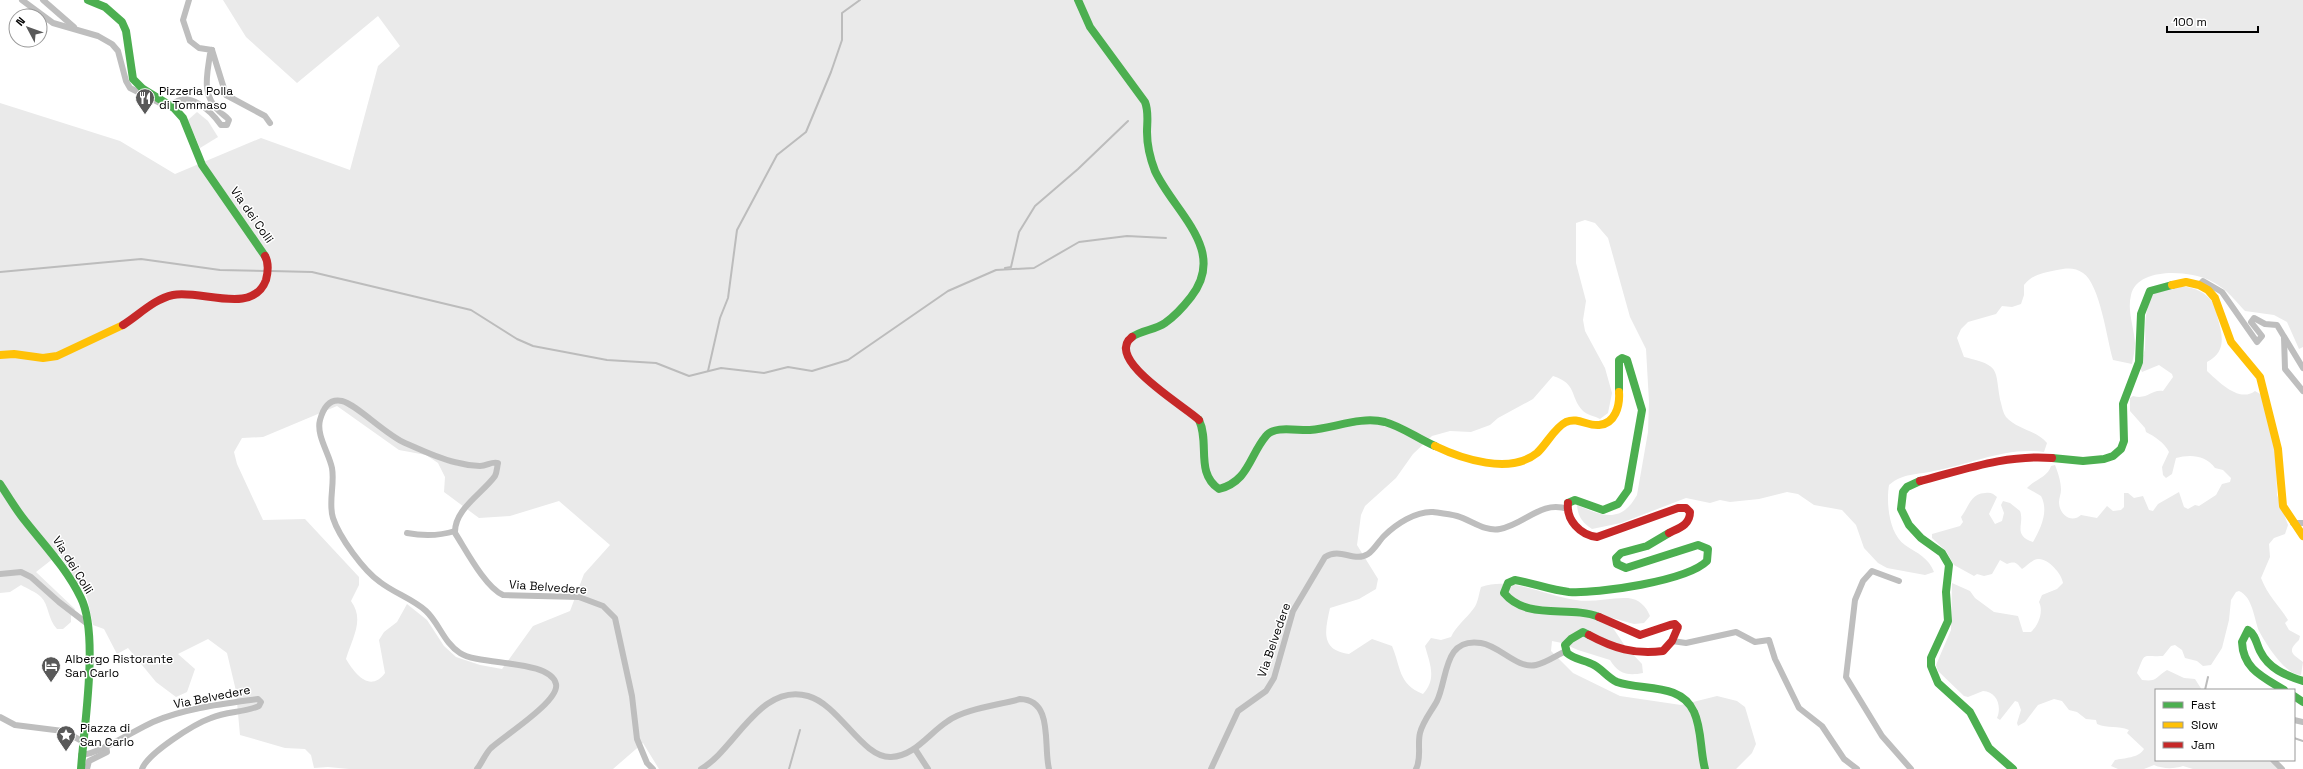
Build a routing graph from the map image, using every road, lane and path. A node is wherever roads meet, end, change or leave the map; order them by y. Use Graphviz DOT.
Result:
graph roads {
  1 [pos="22,0"];
  2 [pos="43,0"];
  3 [pos="88,0"];
  4 [pos="189,0"];
  5 [pos="1078,0"];
  6 [pos="75,28"];
  7 [pos="212,50"];
  8 [pos="174,108"];
  9 [pos="270,123"];
  10 [pos="2199,285"];
  11 [pos="2284,336"];
  12 [pos="0,355"];
  13 [pos="2303,368"];
  14 [pos="2303,391"];
  15 [pos="0,484"];
  16 [pos="1568,509"];
  17 [pos="2303,522"];
  18 [pos="2293,523"];
  19 [pos="455,531"];
  20 [pos="407,533"];
  21 [pos="2303,536"];
  22 [pos="0,574"];
  23 [pos="1899,581"];
  24 [pos="89,625"];
  25 [pos="1672,641"];
  26 [pos="1566,651"];
  27 [pos="2303,681"];
  28 [pos="2282,689"];
  29 [pos="0,717"];
  30 [pos="82,741"];
  31 [pos="106,746"];
  32 [pos="915,749"];
  33 [pos="81,755"];
  34 [pos="2274,761"];
  35 [pos="81,769"];
  36 [pos="87,769"];
  37 [pos="142,769"];
  38 [pos="477,769"];
  39 [pos="653,769"];
  40 [pos="701,769"];
  41 [pos="928,769"];
  42 [pos="1049,769"];
  43 [pos="1211,769"];
  44 [pos="1416,769"];
  45 [pos="1705,769"];
  46 [pos="1857,769"];
  47 [pos="1911,769"];
  48 [pos="2013,769"];
  49 [pos="2282,769"];
  1 -- 6 [label="street"];
  2 -- 6 [label="street"];
  3 -- 8 [label="street"];
  4 -- 7 [label="street"];
  5 -- 16 [label="street"];
  6 -- 8 [label="street"];
  7 -- 8 [label="street"];
  7 -- 9 [label="street"];
  8 -- 12 [label="street, Via dei Colli"];
  10 -- 11 [label="street"];
  10 -- 18 [label="street"];
  10 -- 48 [label="street"];
  11 -- 13 [label="street"];
  11 -- 14 [label="street"];
  15 -- 24 [label="street, Via dei Colli"];
  16 -- 25 [label="street"];
  16 -- 43 [label="street, Via Belvedere"];
  17 -- 18 [label="street"];
  18 -- 21 [label="street"];
  19 -- 20 [label="street"];
  19 -- 38 [label="street"];
  19 -- 39 [label="street, Via Belvedere"];
  22 -- 24 [label="street"];
  23 -- 47 [label="street"];
  24 -- 30 [label="street, Via dei Colli"];
  25 -- 26 [label="street"];
  25 -- 46 [label="street"];
  26 -- 44 [label="street"];
  26 -- 45 [label="street"];
  27 -- 28 [label="street"];
  29 -- 30 [label="street"];
  30 -- 33 [label="street, Via dei Colli"];
  31 -- 33 [label="street, Via Belvedere"];
  31 -- 36 [label="street"];
  31 -- 37 [label="street, Via Belvedere"];
  32 -- 40 [label="street"];
  32 -- 41 [label="street"];
  32 -- 42 [label="street"];
  33 -- 35 [label="street, Via dei Colli"];
  34 -- 49 [label="street"];
}
